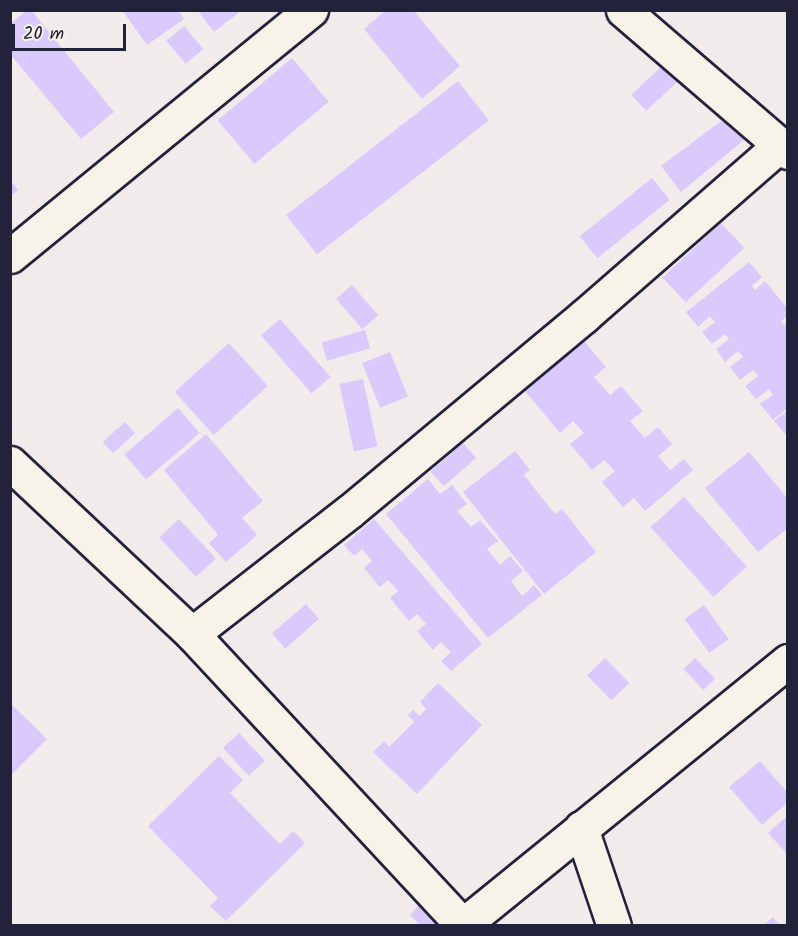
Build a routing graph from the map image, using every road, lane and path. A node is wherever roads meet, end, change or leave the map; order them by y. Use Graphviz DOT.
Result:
graph roads {
  1 [pos="311,10"];
  2 [pos="623,10"];
  3 [pos="783,149"];
  4 [pos="10,256"];
  5 [pos="10,463"];
  6 [pos="192,634"];
  7 [pos="788,662"];
  8 [pos="581,828"];
  9 [pos="463,925"];
  10 [pos="614,926"];
  1 -- 4 [label="street"];
  2 -- 3 [label="street"];
  3 -- 6 [label="street"];
  5 -- 6 [label="street"];
  6 -- 9 [label="street"];
  7 -- 8 [label="street"];
  8 -- 9 [label="street"];
  8 -- 10 [label="street"];
}
